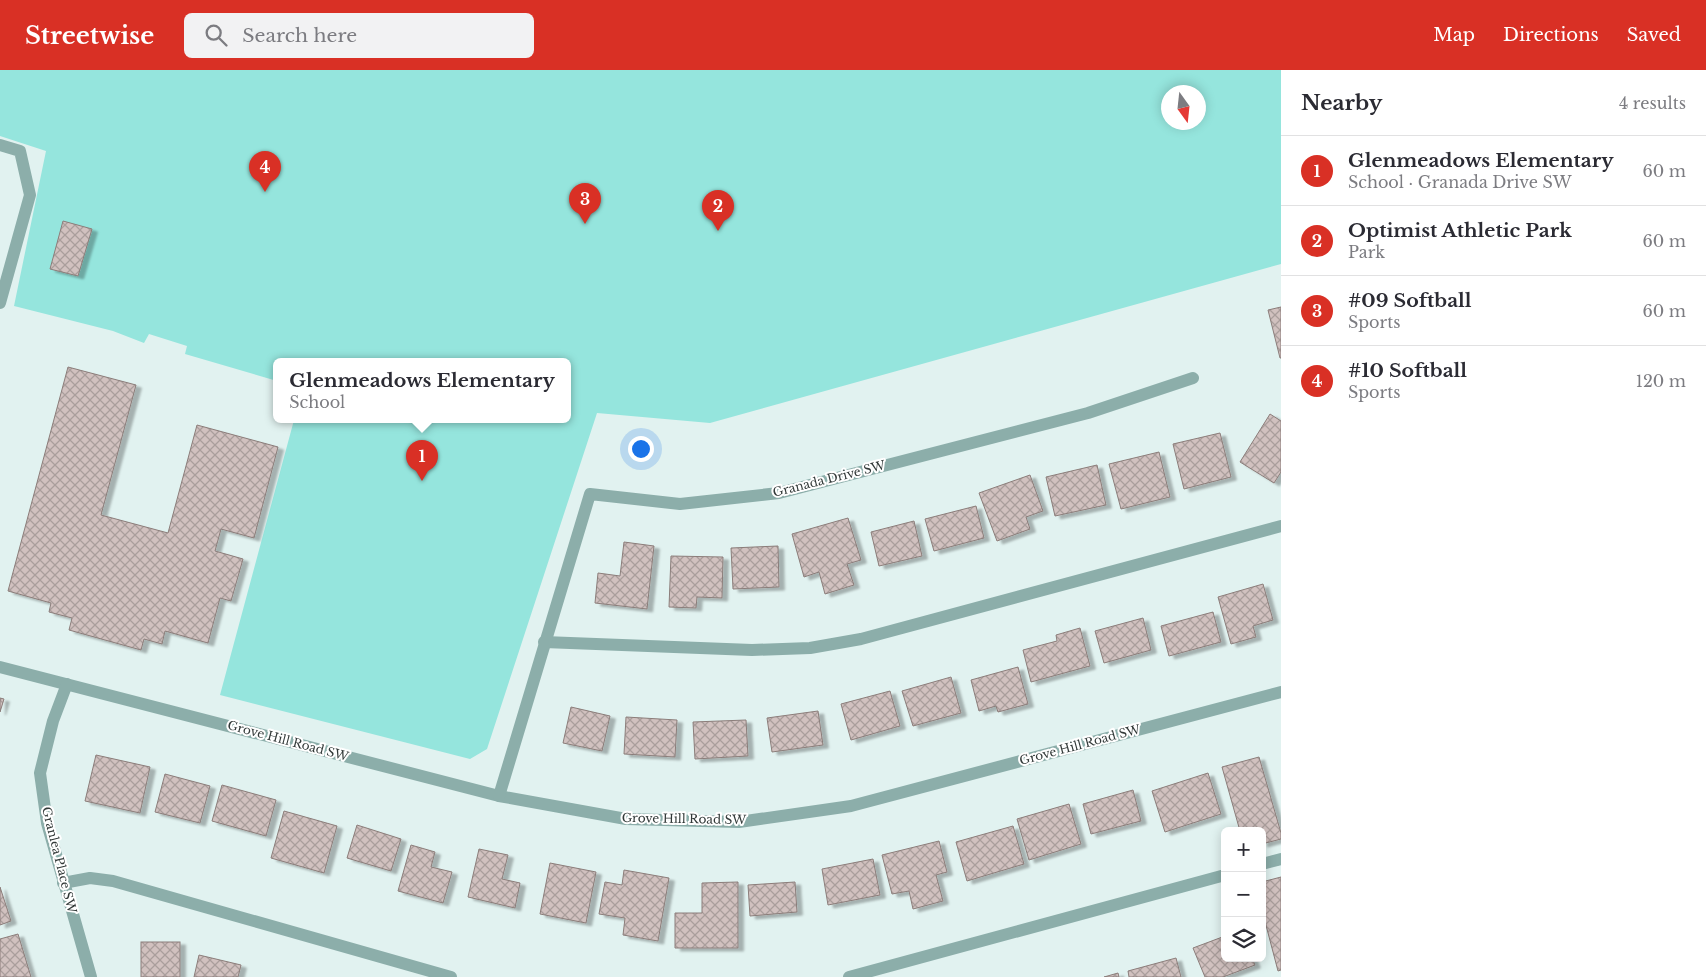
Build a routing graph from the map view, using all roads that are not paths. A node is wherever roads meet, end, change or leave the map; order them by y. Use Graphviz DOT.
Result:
graph roads {
  1 [pos="0,145"];
  2 [pos="0,303"];
  3 [pos="1193,378"];
  4 [pos="1281,526"];
  5 [pos="544,642"];
  6 [pos="0,667"];
  7 [pos="67,684"];
  8 [pos="1281,692"];
  9 [pos="499,796"];
  10 [pos="1281,859"];
  11 [pos="1266,863"];
  12 [pos="1221,876"];
  13 [pos="63,883"];
  14 [pos="91,977"];
  15 [pos="451,977"];
  16 [pos="849,977"];
  1 -- 2 [label="street"];
  3 -- 5 [label="street, Granada Drive SW"];
  4 -- 5 [label="street"];
  5 -- 9 [label="street, Granada Drive SW"];
  6 -- 7 [label="street, Grove Hill Road SW"];
  7 -- 9 [label="street, Grove Hill Road SW"];
  7 -- 13 [label="street, Granlea Place SW"];
  8 -- 9 [label="street, Grove Hill Road SW"];
  10 -- 11 [label="street"];
  12 -- 16 [label="street"];
  13 -- 14 [label="street, Granlea Place SW"];
  13 -- 15 [label="street"];
}
